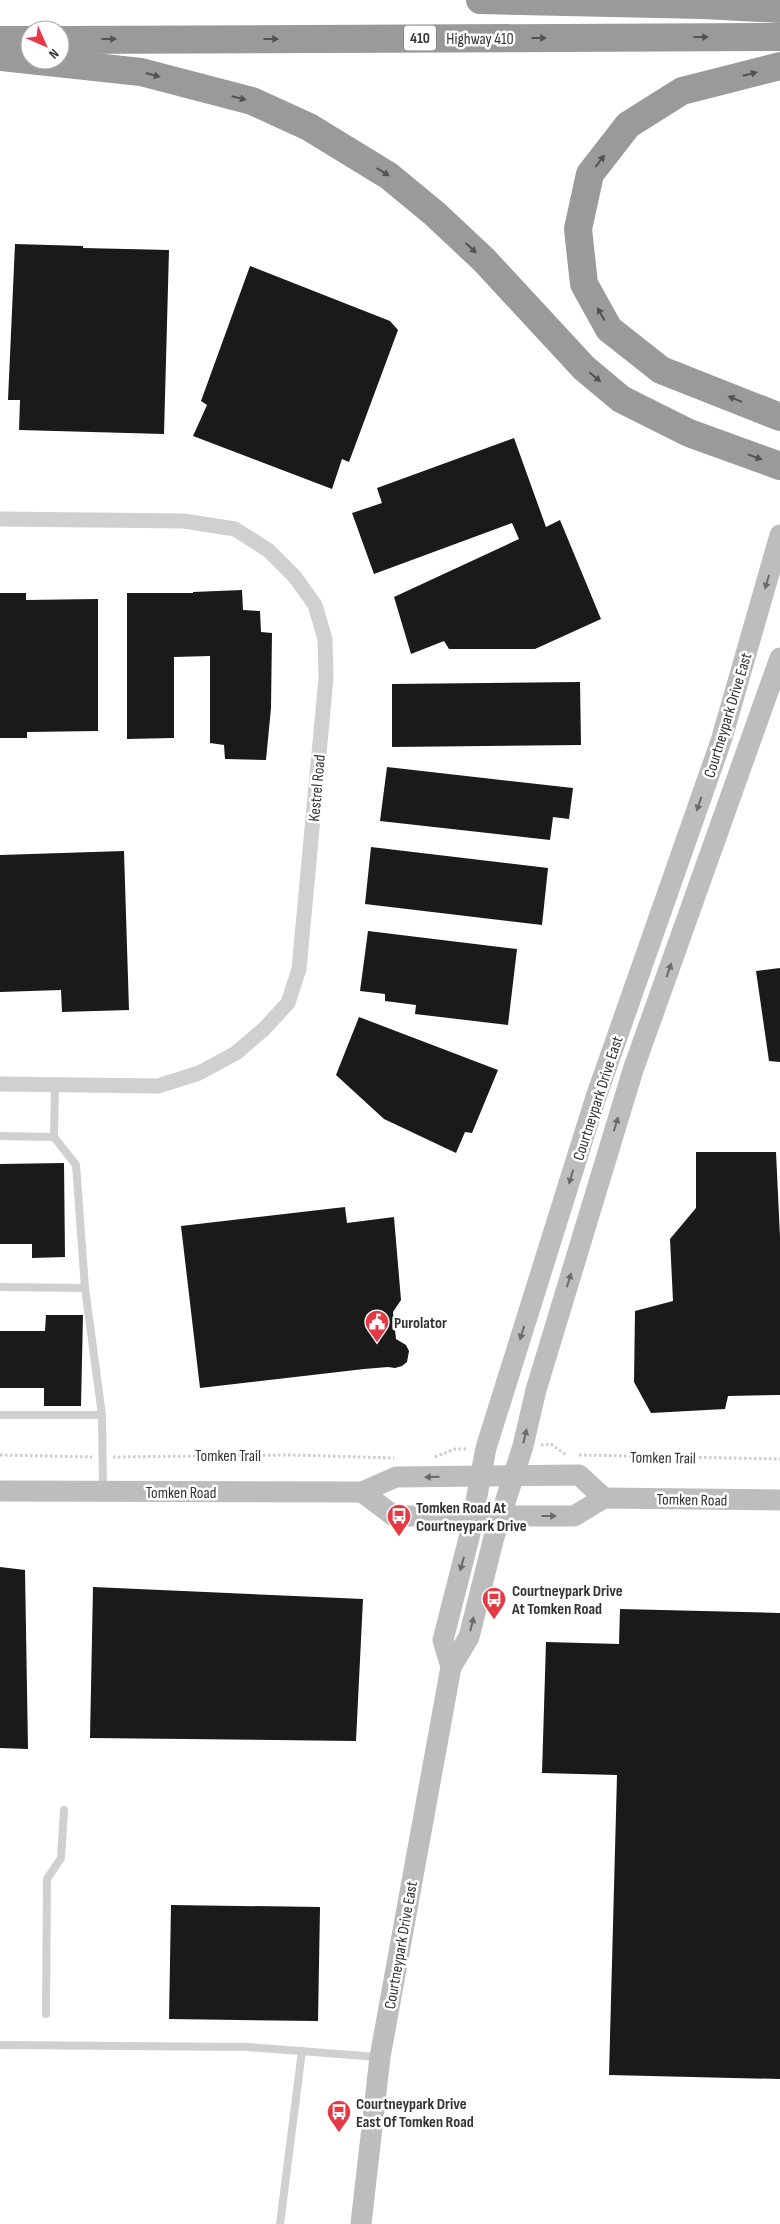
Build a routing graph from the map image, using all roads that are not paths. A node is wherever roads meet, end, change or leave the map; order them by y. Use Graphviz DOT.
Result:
graph roads {
  1 [pos="480,0"];
  2 [pos="780,9"];
  3 [pos="780,37"];
  4 [pos="0,40"];
  5 [pos="20,40"];
  6 [pos="70,40"];
  7 [pos="0,57"];
  8 [pos="780,66"];
  9 [pos="780,417"];
  10 [pos="780,466"];
  11 [pos="0,519"];
  12 [pos="780,535"];
  13 [pos="780,658"];
  14 [pos="0,1084"];
  15 [pos="55,1084"];
  16 [pos="0,1136"];
  17 [pos="54,1137"];
  18 [pos="0,1287"];
  19 [pos="85,1288"];
  20 [pos="0,1415"];
  21 [pos="102,1415"];
  22 [pos="481,1476"];
  23 [pos="513,1476"];
  24 [pos="0,1491"];
  25 [pos="102,1492"];
  26 [pos="362,1492"];
  27 [pos="604,1498"];
  28 [pos="780,1500"];
  29 [pos="473,1516"];
  30 [pos="500,1516"];
  31 [pos="451,1667"];
  32 [pos="64,1810"];
  33 [pos="46,2014"];
  34 [pos="0,2045"];
  35 [pos="302,2051"];
  36 [pos="380,2057"];
  37 [pos="280,2224"];
  38 [pos="361,2224"];
  1 -- 2 [label="highway"];
  6 -- 3 [label="highway, Highway 410 / 410, one-way"];
  4 -- 5 [label="highway"];
  7 -- 10 [label="highway, one-way"];
  9 -- 8 [label="highway, one-way"];
  11 -- 15 [label="street, Kestrel Road"];
  12 -- 22 [label="main road, Courtneypark Drive East, one-way"];
  23 -- 13 [label="main road, Courtneypark Drive East, one-way"];
  14 -- 15 [label="street, Kestrel Road"];
  15 -- 17 [label="lane"];
  16 -- 17 [label="lane"];
  17 -- 19 [label="lane"];
  18 -- 19 [label="lane"];
  19 -- 21 [label="lane"];
  20 -- 21 [label="lane"];
  21 -- 25 [label="lane"];
  22 -- 23 [label="main road, Tomken Road"];
  22 -- 26 [label="main road, Tomken Road, one-way"];
  22 -- 29 [label="main road, Courtneypark Drive East"];
  23 -- 27 [label="main road, Tomken Road"];
  23 -- 30 [label="main road, Courtneypark Drive East"];
  24 -- 25 [label="main road, Tomken Road"];
  25 -- 26 [label="main road, Tomken Road"];
  26 -- 29 [label="main road"];
  27 -- 28 [label="main road, Tomken Road"];
  30 -- 27 [label="main road, one-way"];
  29 -- 30 [label="main road"];
  29 -- 31 [label="main road, Courtneypark Drive East, one-way"];
  31 -- 30 [label="main road, Courtneypark Drive East, one-way"];
  31 -- 36 [label="main road, Courtneypark Drive East"];
  32 -- 33 [label="lane"];
  34 -- 35 [label="lane"];
  35 -- 36 [label="lane"];
  35 -- 37 [label="lane"];
  36 -- 38 [label="main road, Courtneypark Drive East"];
}
